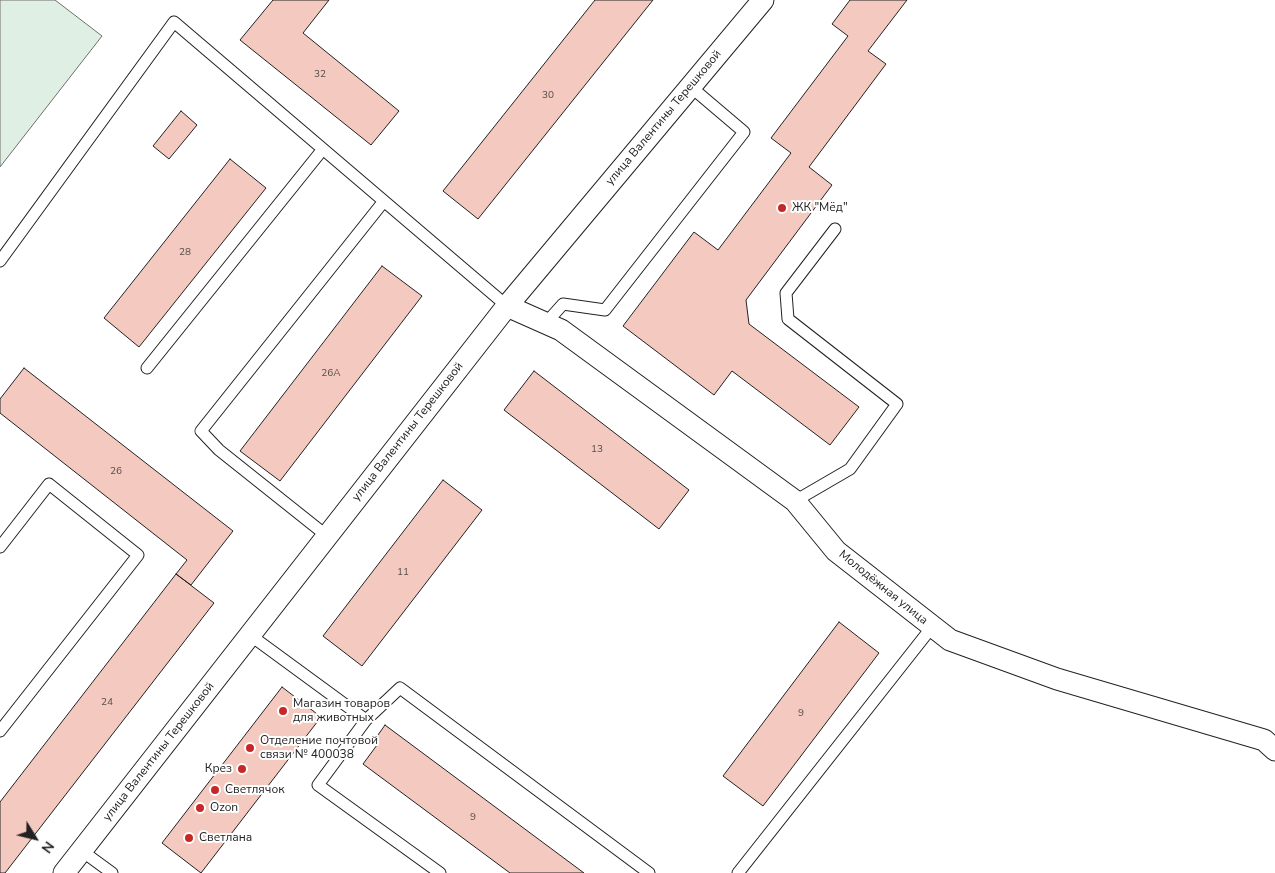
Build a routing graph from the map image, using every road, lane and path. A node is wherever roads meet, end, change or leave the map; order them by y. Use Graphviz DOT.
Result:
graph roads {
  1 [pos="755,3"];
  2 [pos="691,87"];
  3 [pos="323,149"];
  4 [pos="384,201"];
  5 [pos="835,229"];
  6 [pos="0,261"];
  7 [pos="507,306"];
  8 [pos="546,323"];
  9 [pos="147,368"];
  10 [pos="795,501"];
  11 [pos="327,536"];
  12 [pos="0,547"];
  13 [pos="932,627"];
  14 [pos="250,635"];
  15 [pos="366,720"];
  16 [pos="0,731"];
  17 [pos="1269,745"];
  18 [pos="82,851"];
  19 [pos="64,873"];
  20 [pos="112,873"];
  21 [pos="440,873"];
  22 [pos="649,873"];
  23 [pos="738,873"];
  1 -- 2 [label="street, улица Валентины Терешковой"];
  2 -- 7 [label="street, улица Валентины Терешковой"];
  2 -- 8 [label="lane"];
  3 -- 4 [label="lane"];
  3 -- 6 [label="lane"];
  3 -- 9 [label="lane"];
  4 -- 7 [label="lane"];
  4 -- 11 [label="lane"];
  5 -- 10 [label="lane"];
  7 -- 8 [label="street, Молодёжная улица"];
  7 -- 11 [label="street, улица Валентины Терешковой"];
  8 -- 10 [label="street, Молодёжная улица"];
  10 -- 13 [label="street, Молодёжная улица"];
  11 -- 14 [label="street, улица Валентины Терешковой"];
  12 -- 16 [label="lane"];
  13 -- 17 [label="street, Молодёжная улица"];
  13 -- 23 [label="lane"];
  14 -- 15 [label="lane"];
  14 -- 18 [label="street, улица Валентины Терешковой"];
  15 -- 21 [label="lane"];
  15 -- 22 [label="lane"];
  18 -- 19 [label="street, улица Валентины Терешковой"];
  18 -- 20 [label="lane"];
}
